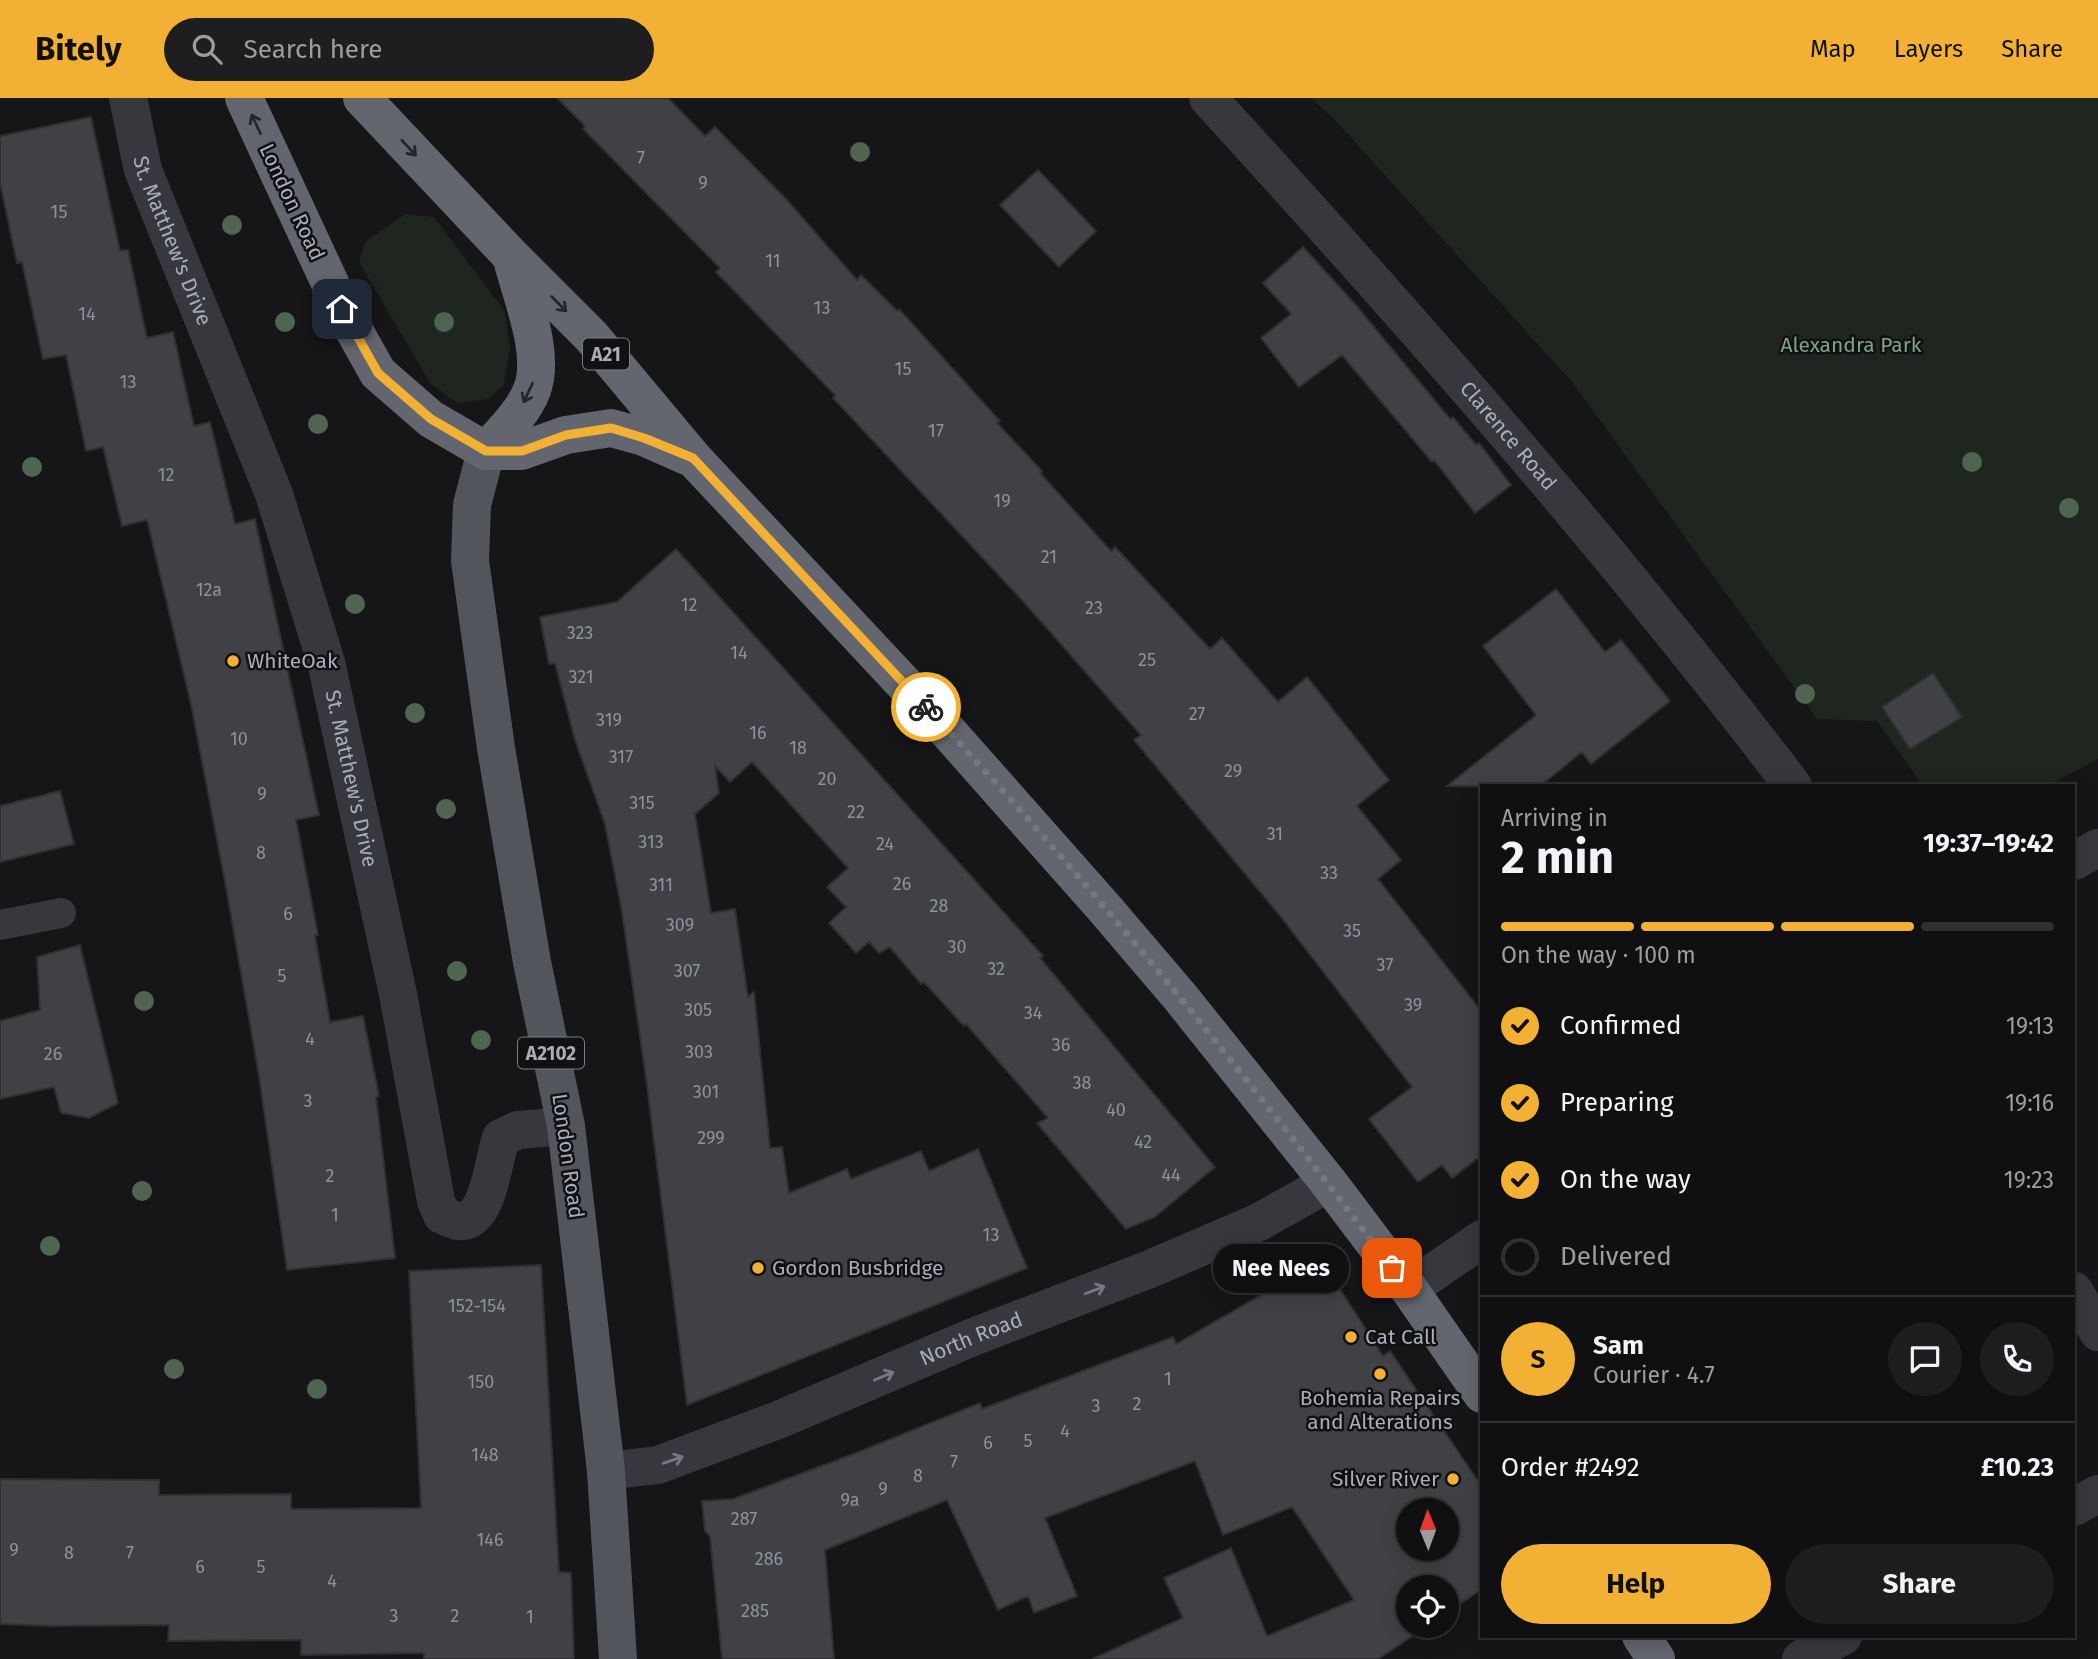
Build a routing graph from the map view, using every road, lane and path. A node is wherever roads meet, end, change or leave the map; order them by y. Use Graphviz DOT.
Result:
graph roads {
  1 [pos="128,98"];
  2 [pos="244,98"];
  3 [pos="362,98"];
  4 [pos="1208,98"];
  5 [pos="511,256"];
  6 [pos="486,451"];
  7 [pos="693,458"];
  8 [pos="1791,784"];
  9 [pos="2098,848"];
  10 [pos="2075,860"];
  11 [pos="61,913"];
  12 [pos="0,925"];
  13 [pos="566,1126"];
  14 [pos="1329,1183"];
  15 [pos="1480,1240"];
  16 [pos="1409,1289"];
  17 [pos="2075,1293"];
  18 [pos="2098,1332"];
  19 [pos="1480,1391"];
  20 [pos="606,1471"];
  21 [pos="2098,1494"];
  22 [pos="2075,1506"];
  23 [pos="1643,1638"];
  24 [pos="1839,1638"];
  25 [pos="618,1659"];
  26 [pos="1656,1659"];
  27 [pos="1801,1659"];
  1 -- 13 [label="street, St. Matthew's Drive"];
  6 -- 2 [label="highway, London Road, one-way"];
  3 -- 5 [label="highway, London Road / A21, one-way"];
  4 -- 8 [label="street, Clarence Road"];
  5 -- 6 [label="highway, London Road / A21, one-way"];
  5 -- 7 [label="highway, A21, one-way"];
  6 -- 7 [label="highway, A21"];
  6 -- 13 [label="main road, London Road / A2102"];
  7 -- 14 [label="highway, A21"];
  9 -- 10 [label="street"];
  11 -- 12 [label="lane"];
  13 -- 20 [label="main road, London Road / A2102"];
  14 -- 16 [label="highway, A21"];
  20 -- 14 [label="street, North Road, one-way"];
  15 -- 16 [label="street"];
  16 -- 19 [label="highway, A21"];
  17 -- 18 [label="street"];
  20 -- 25 [label="main road, London Road / A2102"];
  21 -- 22 [label="street"];
  23 -- 26 [label="highway"];
  24 -- 27 [label="street"];
}
